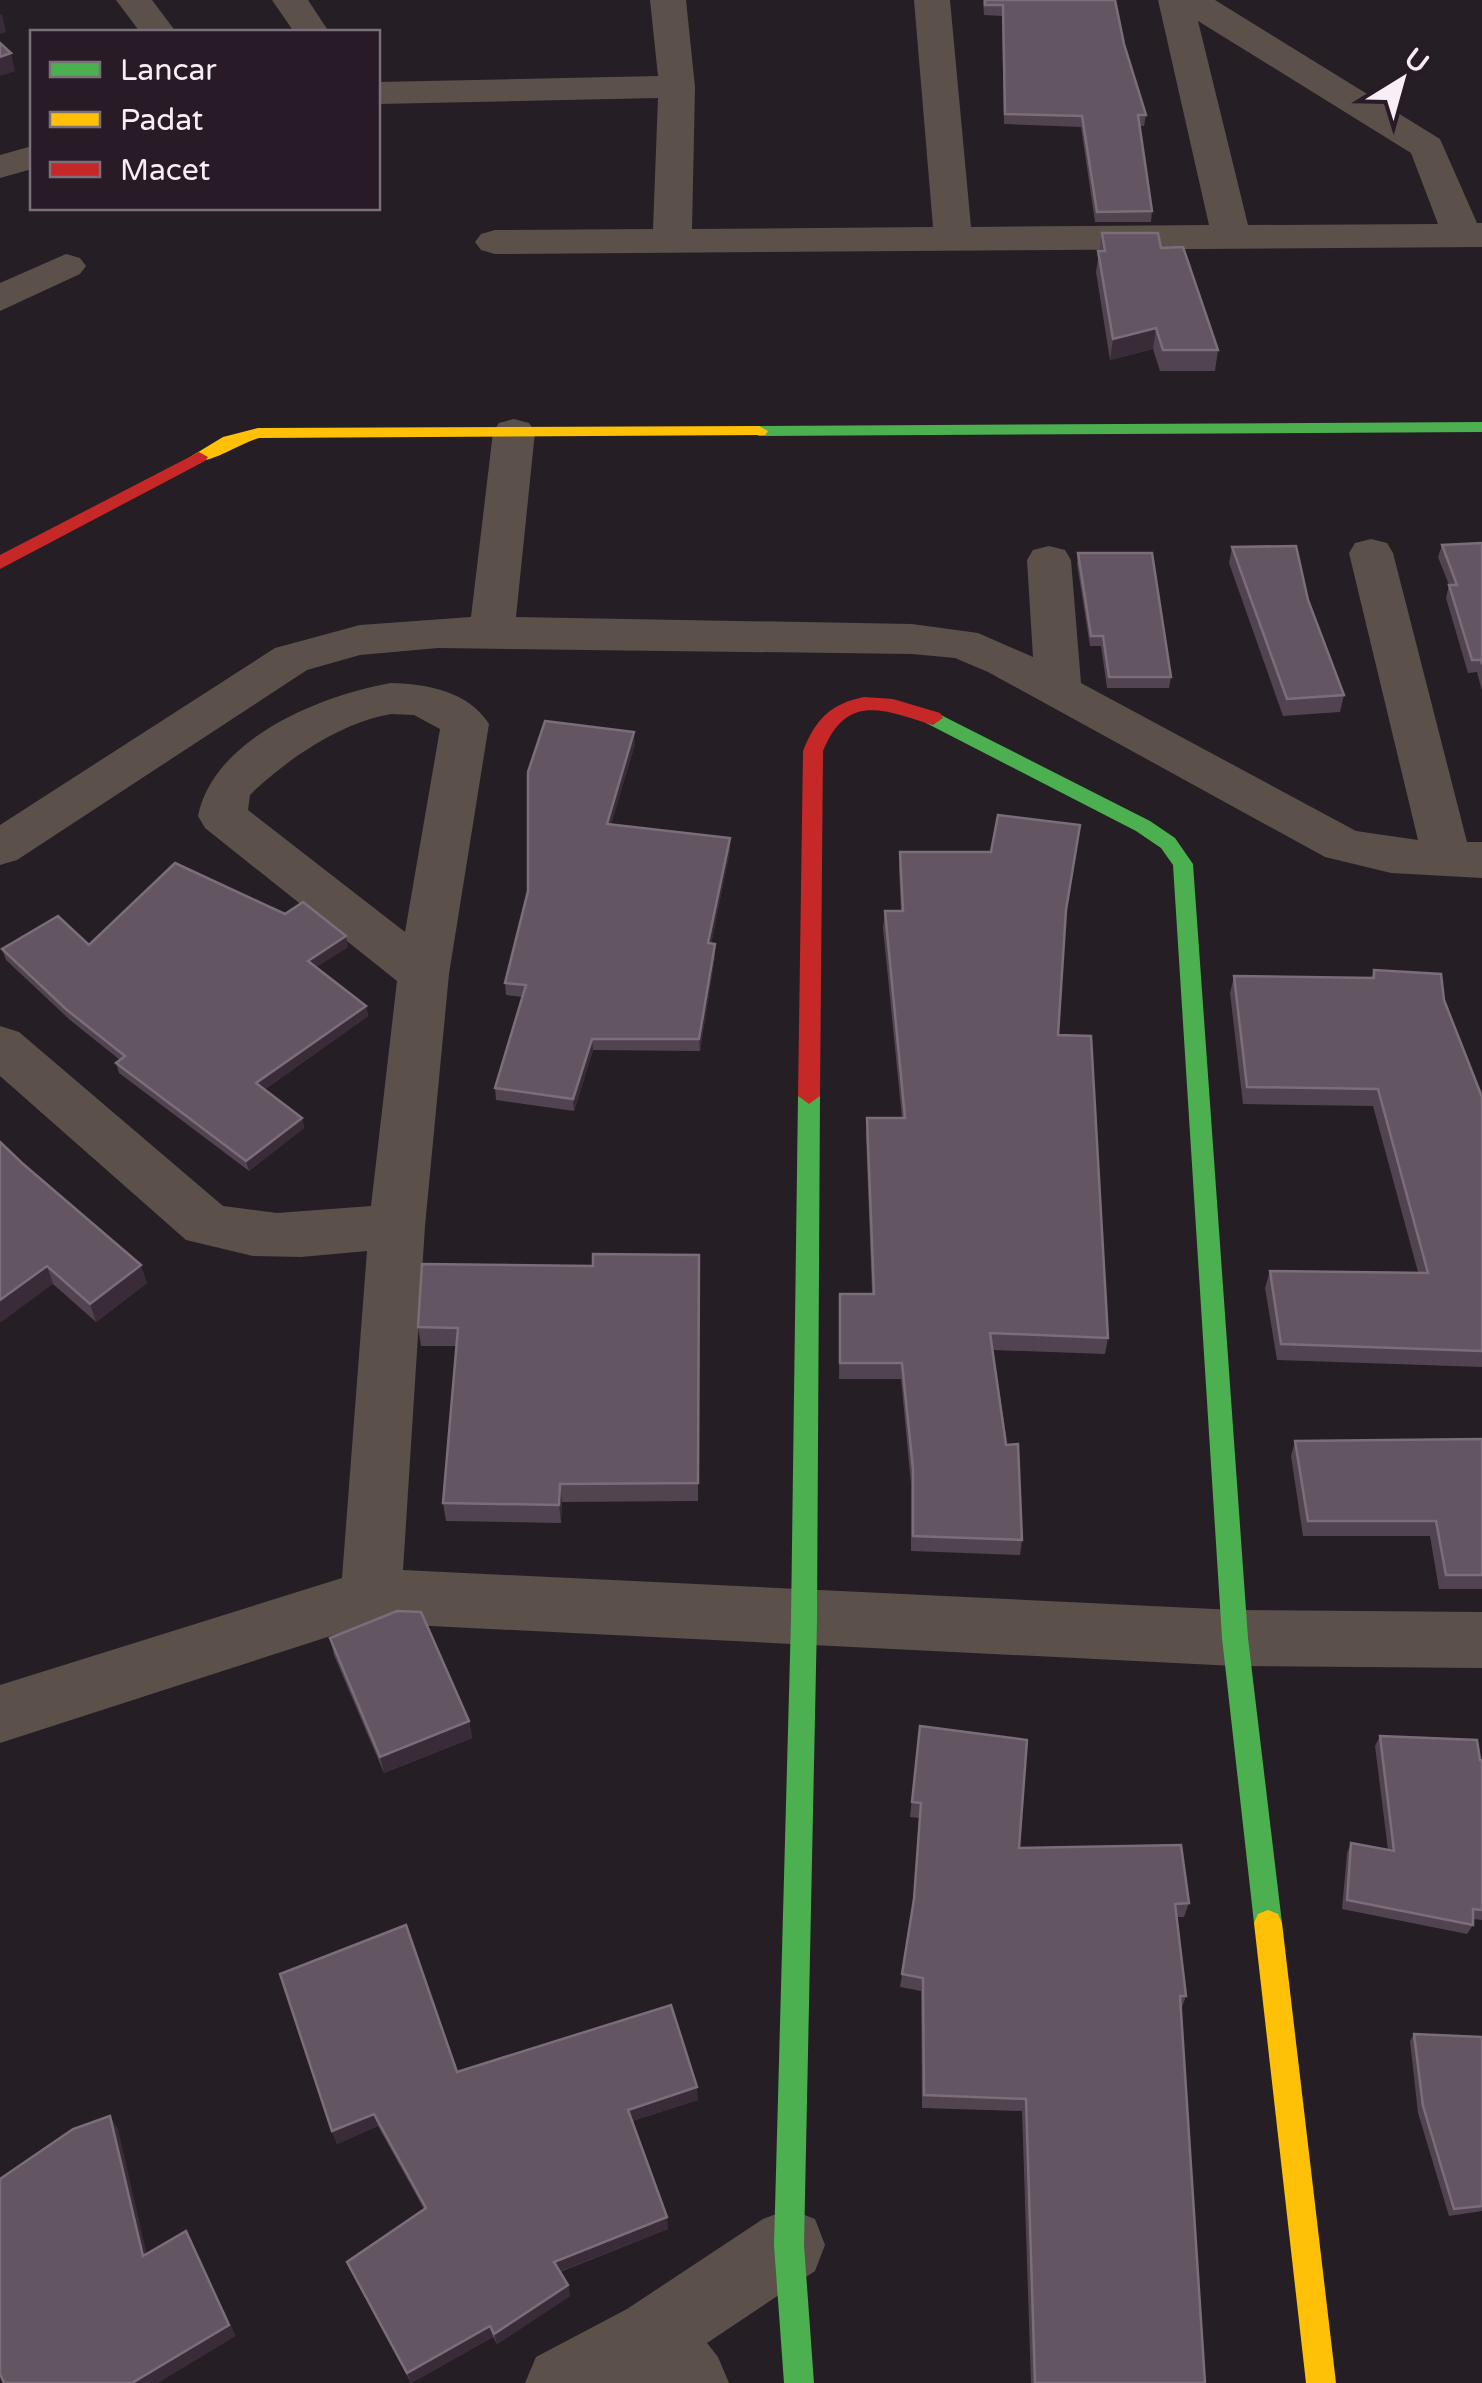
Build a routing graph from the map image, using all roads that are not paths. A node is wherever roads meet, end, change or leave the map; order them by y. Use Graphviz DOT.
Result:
graph roads {
  1 [pos="134,0"];
  2 [pos="290,0"];
  3 [pos="668,0"];
  4 [pos="932,0"];
  5 [pos="1176,0"];
  6 [pos="1190,0"];
  7 [pos="156,30"];
  8 [pos="310,30"];
  9 [pos="676,87"];
  10 [pos="380,93"];
  11 [pos="30,159"];
  12 [pos="0,167"];
  13 [pos="1472,235"];
  14 [pos="1231,236"];
  15 [pos="953,238"];
  16 [pos="672,240"];
  17 [pos="495,242"];
  18 [pos="66,266"];
  19 [pos="0,299"];
  20 [pos="1482,427"];
  21 [pos="514,432"];
  22 [pos="1371,553"];
  23 [pos="1049,560"];
  24 [pos="0,562"];
  25 [pos="492,632"];
  26 [pos="1058,691"];
  27 [pos="0,848"];
  28 [pos="1464,859"];
  29 [pos="423,974"];
  30 [pos="0,1046"];
  31 [pos="397,1226"];
  32 [pos="371,1596"];
  33 [pos="804,1620"];
  34 [pos="1235,1638"];
  35 [pos="1482,1640"];
  36 [pos="0,1714"];
  37 [pos="789,2245"];
  38 [pos="673,2359"];
  39 [pos="562,2383"];
  40 [pos="798,2383"];
  41 [pos="1321,2383"];
  1 -- 7 [label="street"];
  2 -- 8 [label="street"];
  3 -- 9 [label="street"];
  4 -- 15 [label="street"];
  5 -- 14 [label="street"];
  6 -- 13 [label="street"];
  9 -- 10 [label="street"];
  9 -- 16 [label="street"];
  11 -- 12 [label="street"];
  13 -- 14 [label="street"];
  14 -- 15 [label="street"];
  15 -- 16 [label="street"];
  16 -- 17 [label="street"];
  18 -- 19 [label="street"];
  20 -- 21 [label="street"];
  21 -- 24 [label="street"];
  21 -- 25 [label="street"];
  22 -- 28 [label="street"];
  23 -- 26 [label="street"];
  25 -- 26 [label="street"];
  25 -- 27 [label="street"];
  26 -- 28 [label="street"];
  29 -- 29 [label="street"];
  29 -- 31 [label="street"];
  30 -- 31 [label="street"];
  31 -- 32 [label="street"];
  32 -- 33 [label="street"];
  32 -- 36 [label="street"];
  33 -- 34 [label="street"];
  33 -- 34 [label="street"];
  33 -- 37 [label="street"];
  34 -- 35 [label="street"];
  34 -- 41 [label="street"];
  37 -- 38 [label="street"];
  37 -- 40 [label="street"];
  38 -- 39 [label="street"];
}
